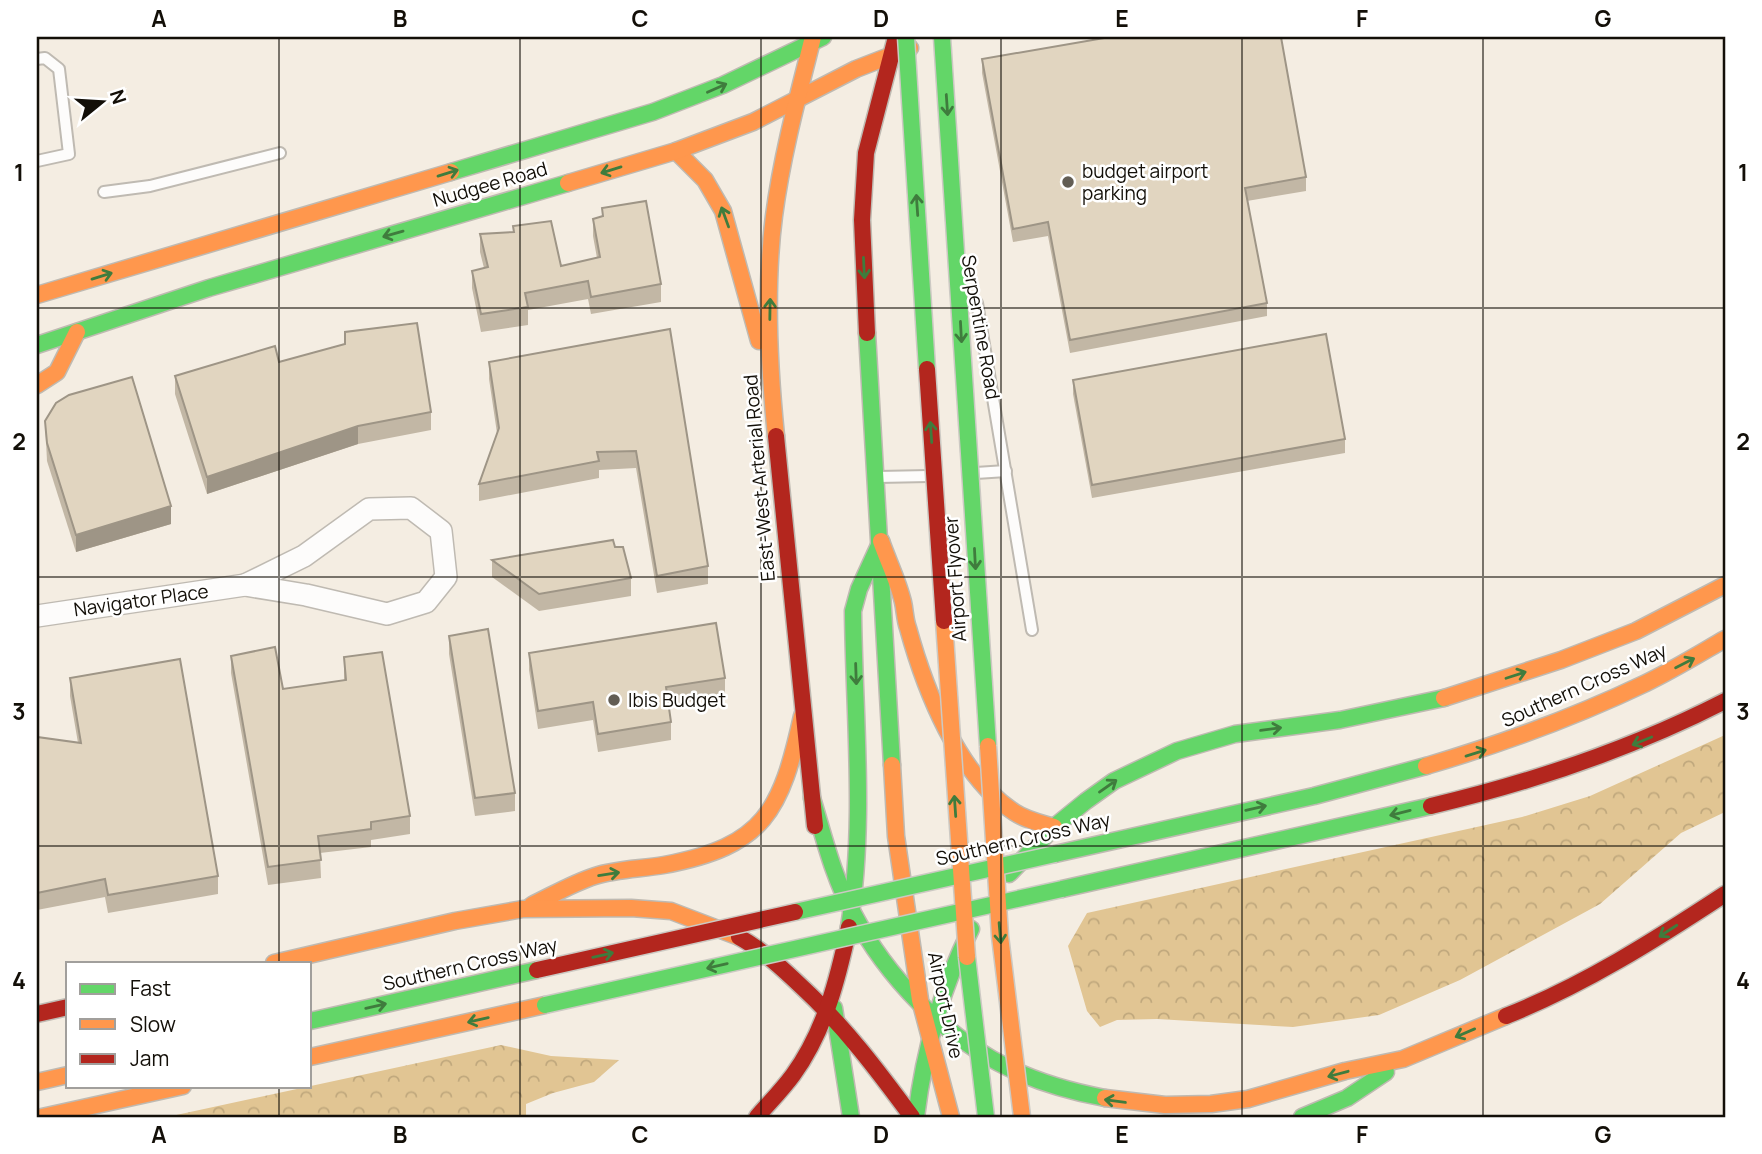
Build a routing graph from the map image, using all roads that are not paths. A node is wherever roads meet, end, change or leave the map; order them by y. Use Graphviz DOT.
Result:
graph roads {
  1 [pos="836,37"];
  2 [pos="896,37"];
  3 [pos="906,37"];
  4 [pos="944,37"];
  5 [pos="816,38"];
  6 [pos="890,56"];
  7 [pos="37,59"];
  8 [pos="796,99"];
  9 [pos="676,151"];
  10 [pos="280,153"];
  11 [pos="37,161"];
  12 [pos="957,183"];
  13 [pos="104,192"];
  14 [pos="968,251"];
  15 [pos="975,293"];
  16 [pos="37,295"];
  17 [pos="77,332"];
  18 [pos="37,345"];
  19 [pos="770,377"];
  20 [pos="37,385"];
  21 [pos="1006,471"];
  22 [pos="956,474"];
  23 [pos="944,475"];
  24 [pos="876,477"];
  25 [pos="881,541"];
  26 [pos="245,585"];
  27 [pos="1725,585"];
  28 [pos="37,616"];
  29 [pos="1032,630"];
  30 [pos="1725,639"];
  31 [pos="1725,701"];
  32 [pos="802,716"];
  33 [pos="812,798"];
  34 [pos="1054,827"];
  35 [pos="1725,894"];
  36 [pos="523,909"];
  37 [pos="853,912"];
  38 [pos="722,929"];
  39 [pos="278,962"];
  40 [pos="920,1000"];
  41 [pos="66,1007"];
  42 [pos="832,1009"];
  43 [pos="37,1013"];
  44 [pos="937,1016"];
  45 [pos="312,1021"];
  46 [pos="930,1037"];
  47 [pos="312,1057"];
  48 [pos="1405,1059"];
  49 [pos="66,1075"];
  50 [pos="37,1082"];
  51 [pos="174,1088"];
  52 [pos="42,1117"];
  53 [pos="757,1117"];
  54 [pos="851,1117"];
  55 [pos="914,1117"];
  56 [pos="951,1117"];
  57 [pos="985,1117"];
  58 [pos="1022,1117"];
  59 [pos="1302,1117"];
  1 -- 8 [label="main road"];
  2 -- 6 [label="main road"];
  57 -- 3 [label="main road, Airport Flyover, one-way, bridge"];
  4 -- 6 [label="main road, Nudgee Road"];
  4 -- 58 [label="main road, Airport Flyover, one-way, bridge"];
  5 -- 8 [label="main road, East-West Arterial Road"];
  16 -- 5 [label="main road, Nudgee Road, one-way"];
  6 -- 8 [label="main road, Nudgee Road"];
  6 -- 24 [label="main road, one-way"];
  7 -- 11 [label="lane"];
  8 -- 9 [label="main road, Nudgee Road"];
  19 -- 8 [label="main road, East-West Arterial Road, one-way"];
  9 -- 17 [label="main road, Nudgee Road, one-way"];
  19 -- 9 [label="main road, one-way"];
  10 -- 13 [label="lane"];
  12 -- 14 [label="lane, Serpentine Road"];
  15 -- 21 [label="lane, Serpentine Road"];
  17 -- 18 [label="main road, Nudgee Road"];
  17 -- 20 [label="main road"];
  19 -- 32 [label="main road, East-West Arterial Road"];
  21 -- 22 [label="lane"];
  21 -- 29 [label="lane, Serpentine Road"];
  23 -- 24 [label="lane"];
  24 -- 25 [label="main road"];
  25 -- 34 [label="main road"];
  25 -- 37 [label="main road, one-way"];
  25 -- 40 [label="main road, Airport Drive"];
  26 -- 26 [label="street, Navigator Place"];
  26 -- 28 [label="street, Navigator Place"];
  34 -- 27 [label="main road, one-way"];
  38 -- 30 [label="main road, Southern Cross Way, one-way, bridge"];
  31 -- 47 [label="main road, one-way, bridge"];
  32 -- 33 [label="main road, East-West Arterial Road"];
  36 -- 32 [label="main road, one-way"];
  33 -- 37 [label="main road"];
  33 -- 42 [label="main road, East-West Arterial Road"];
  34 -- 44 [label="main road"];
  35 -- 48 [label="main road, one-way"];
  36 -- 38 [label="main road"];
  36 -- 39 [label="main road"];
  37 -- 40 [label="main road"];
  37 -- 42 [label="main road"];
  38 -- 42 [label="main road"];
  45 -- 38 [label="main road, Southern Cross Way, one-way, bridge"];
  40 -- 44 [label="main road"];
  40 -- 46 [label="main road, Airport Drive"];
  41 -- 43 [label="main road"];
  42 -- 53 [label="main road"];
  42 -- 54 [label="main road"];
  42 -- 55 [label="main road"];
  44 -- 46 [label="main road"];
  48 -- 44 [label="main road, one-way"];
  46 -- 55 [label="main road"];
  46 -- 56 [label="main road, Airport Drive"];
  48 -- 59 [label="main road"];
  49 -- 50 [label="main road"];
  51 -- 52 [label="main road"];
}
